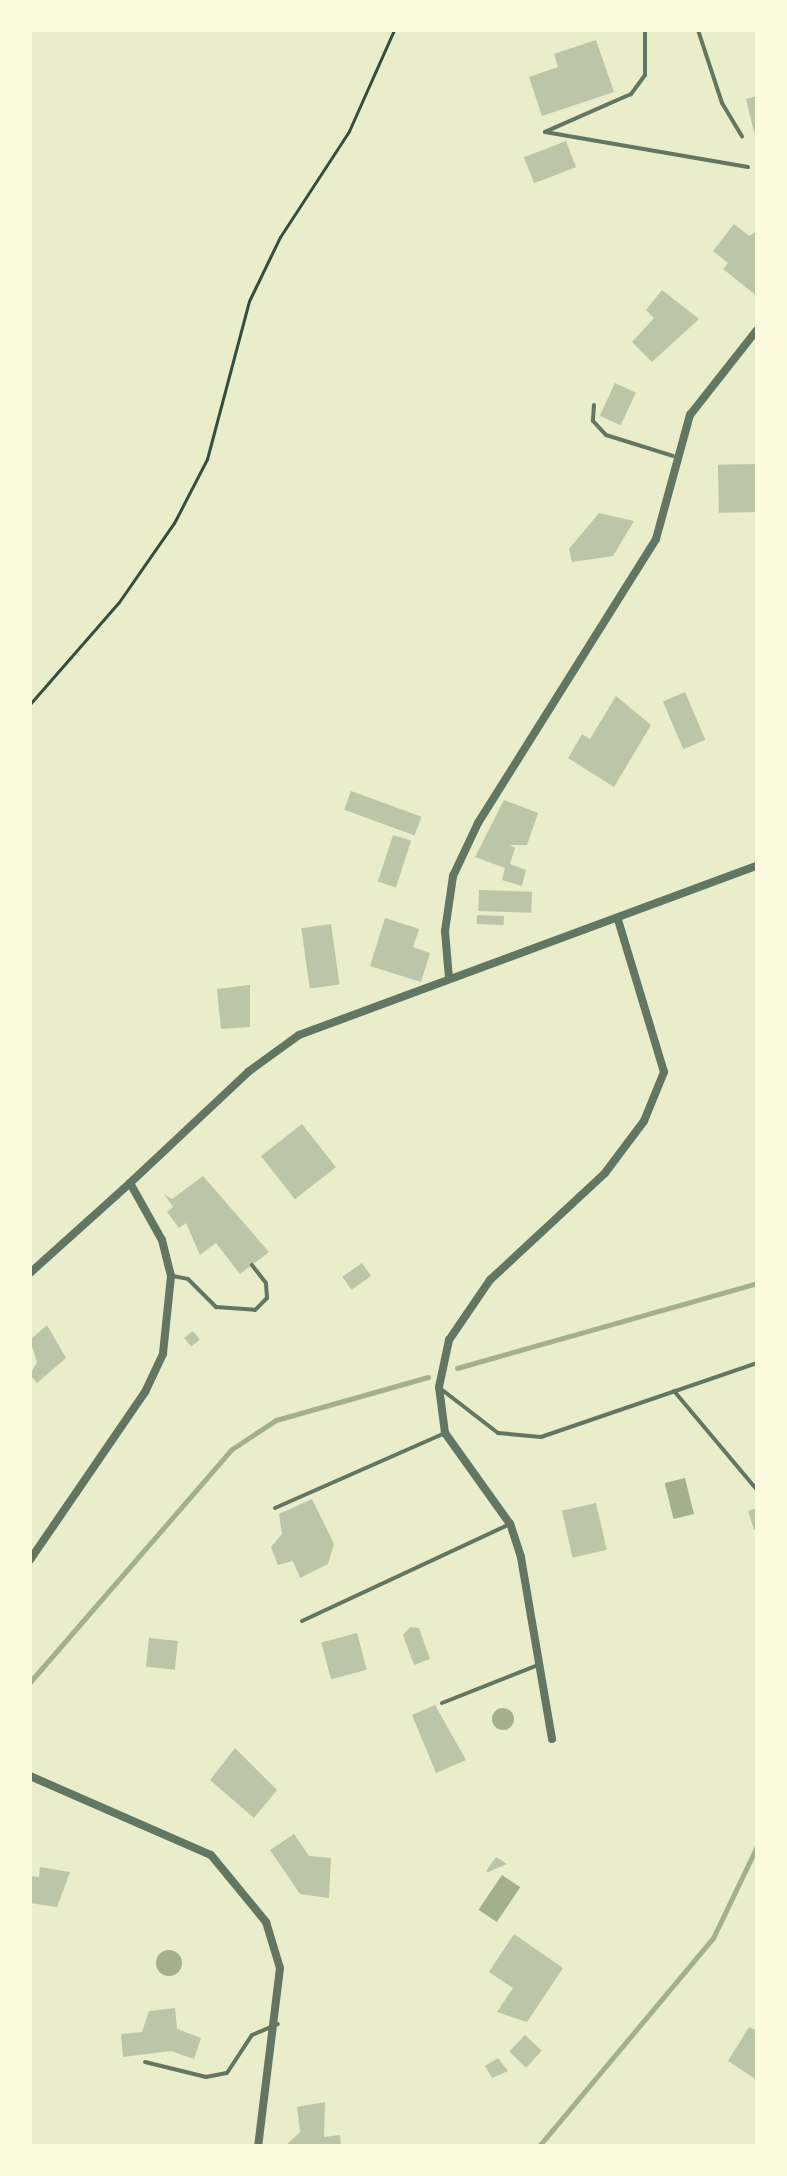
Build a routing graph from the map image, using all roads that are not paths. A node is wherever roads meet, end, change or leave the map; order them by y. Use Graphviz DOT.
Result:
graph roads {
  1 [pos="645,30"];
  2 [pos="698,30"];
  3 [pos="742,136"];
  4 [pos="748,167"];
  5 [pos="757,330"];
  6 [pos="594,405"];
  7 [pos="673,456"];
  8 [pos="757,866"];
  9 [pos="618,920"];
  10 [pos="449,978"];
  11 [pos="130,1183"];
  12 [pos="252,1265"];
  13 [pos="30,1273"];
  14 [pos="171,1276"];
  15 [pos="757,1363"];
  16 [pos="439,1387"];
  17 [pos="674,1391"];
  18 [pos="445,1433"];
  19 [pos="757,1490"];
  20 [pos="275,1508"];
  21 [pos="510,1524"];
  22 [pos="30,1560"];
  23 [pos="302,1621"];
  24 [pos="538,1665"];
  25 [pos="442,1703"];
  26 [pos="552,1739"];
  27 [pos="30,1776"];
  28 [pos="278,2024"];
  29 [pos="145,2062"];
  30 [pos="258,2146"];
  1 -- 4 [label="lane"];
  2 -- 3 [label="lane"];
  5 -- 7 [label="street"];
  6 -- 7 [label="lane"];
  7 -- 10 [label="street"];
  8 -- 9 [label="street"];
  9 -- 10 [label="street"];
  9 -- 16 [label="street"];
  10 -- 11 [label="street"];
  11 -- 13 [label="street"];
  11 -- 14 [label="street"];
  12 -- 14 [label="lane"];
  14 -- 22 [label="street"];
  15 -- 17 [label="lane"];
  16 -- 17 [label="lane"];
  16 -- 18 [label="street"];
  17 -- 19 [label="lane"];
  18 -- 20 [label="lane"];
  18 -- 21 [label="street"];
  21 -- 23 [label="lane"];
  21 -- 24 [label="street"];
  24 -- 25 [label="lane"];
  24 -- 26 [label="street"];
  27 -- 28 [label="street"];
  28 -- 29 [label="lane"];
  28 -- 30 [label="street"];
}
